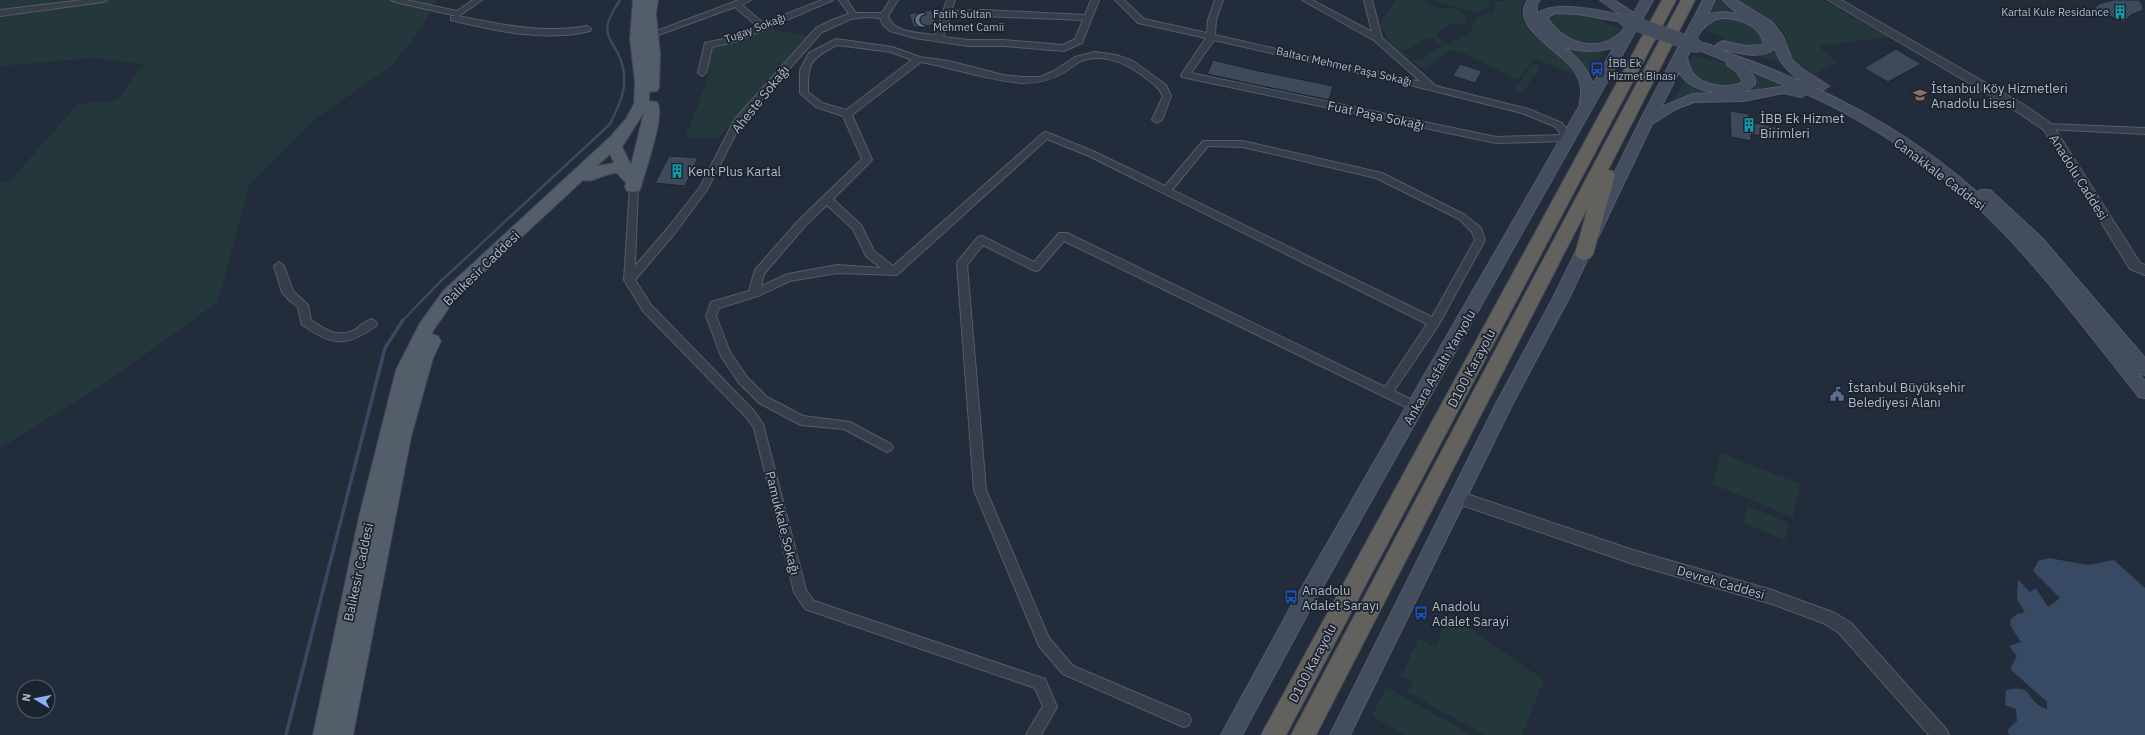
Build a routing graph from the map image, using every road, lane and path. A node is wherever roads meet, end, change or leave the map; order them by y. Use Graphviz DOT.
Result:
graph roads {
  1 [pos="103,0"];
  2 [pos="395,0"];
  3 [pos="478,0"];
  4 [pos="640,0"];
  5 [pos="651,0"];
  6 [pos="747,0"];
  7 [pos="829,0"];
  8 [pos="843,0"];
  9 [pos="894,0"];
  10 [pos="951,0"];
  11 [pos="1095,0"];
  12 [pos="1119,0"];
  13 [pos="1219,0"];
  14 [pos="1306,0"];
  15 [pos="1368,0"];
  16 [pos="1534,0"];
  17 [pos="1585,0"];
  18 [pos="1598,0"];
  19 [pos="1606,0"];
  20 [pos="1647,0"];
  21 [pos="1669,0"];
  22 [pos="1688,0"];
  23 [pos="1710,0"];
  24 [pos="1729,0"];
  25 [pos="1833,0"];
  26 [pos="736,4"];
  27 [pos="0,13"];
  28 [pos="853,14"];
  29 [pos="946,14"];
  30 [pos="458,15"];
  31 [pos="884,16"];
  32 [pos="1627,17"];
  33 [pos="1087,18"];
  34 [pos="762,26"];
  35 [pos="1697,26"];
  36 [pos="587,29"];
  37 [pos="650,35"];
  38 [pos="1627,35"];
  39 [pos="938,38"];
  40 [pos="1211,38"];
  41 [pos="1378,39"];
  42 [pos="1699,43"];
  43 [pos="1680,56"];
  44 [pos="919,59"];
  45 [pos="702,73"];
  46 [pos="1432,87"];
  47 [pos="646,104"];
  48 [pos="1586,107"];
  49 [pos="1631,110"];
  50 [pos="1868,111"];
  51 [pos="847,114"];
  52 [pos="1157,120"];
  53 [pos="1647,122"];
  54 [pos="1876,126"];
  55 [pos="2048,128"];
  56 [pos="2145,131"];
  57 [pos="1568,138"];
  58 [pos="614,149"];
  59 [pos="588,176"];
  60 [pos="633,177"];
  61 [pos="1166,190"];
  62 [pos="827,199"];
  63 [pos="1584,254"];
  64 [pos="279,266"];
  65 [pos="2145,270"];
  66 [pos="894,272"];
  67 [pos="629,280"];
  68 [pos="754,293"];
  69 [pos="372,323"];
  70 [pos="1434,323"];
  71 [pos="2145,369"];
  72 [pos="1387,392"];
  73 [pos="2145,392"];
  74 [pos="1416,407"];
  75 [pos="887,447"];
  76 [pos="1458,497"];
  77 [pos="1184,720"];
  78 [pos="324,735"];
  79 [pos="342,735"];
  80 [pos="1033,735"];
  81 [pos="1231,735"];
  82 [pos="1273,735"];
  83 [pos="1303,735"];
  84 [pos="1340,735"];
  85 [pos="1940,735"];
  1 -- 27 [label="street"];
  2 -- 30 [label="street"];
  3 -- 30 [label="street"];
  4 -- 47 [label="main road, Balıkesir Caddesi"];
  5 -- 37 [label="main road, Balıkesir Caddesi"];
  6 -- 26 [label="street"];
  7 -- 34 [label="street, Tugay Sokağı"];
  8 -- 28 [label="street"];
  9 -- 31 [label="street"];
  10 -- 29 [label="street"];
  11 -- 33 [label="street"];
  12 -- 40 [label="street, Baltacı Mehmet Paşa Sokağı"];
  13 -- 40 [label="street"];
  14 -- 41 [label="street"];
  15 -- 41 [label="street"];
  16 -- 48 [label="main road"];
  17 -- 32 [label="main road"];
  18 -- 32 [label="main road"];
  19 -- 32 [label="main road"];
  20 -- 38 [label="main road, Ankara Asfaltı Yanyolu"];
  21 -- 82 [label="highway, D100 Karayolu"];
  22 -- 49 [label="highway, D100 Karayolu"];
  23 -- 35 [label="main road"];
  24 -- 50 [label="main road"];
  25 -- 55 [label="street, Anadolu Caddesi"];
  26 -- 34 [label="street"];
  26 -- 37 [label="street"];
  28 -- 31 [label="street"];
  28 -- 67 [label="street, Aheste Sokağı"];
  29 -- 33 [label="street"];
  29 -- 39 [label="street"];
  30 -- 36 [label="street"];
  31 -- 39 [label="street"];
  32 -- 38 [label="main road"];
  32 -- 42 [label="main road, bridge"];
  33 -- 39 [label="street"];
  34 -- 45 [label="street, Tugay Sokağı"];
  35 -- 42 [label="main road"];
  35 -- 43 [label="main road"];
  37 -- 47 [label="main road, Balıkesir Caddesi"];
  38 -- 48 [label="main road, Ankara Asfaltı Yanyolu"];
  40 -- 46 [label="street, Baltacı Mehmet Paşa Sokağı"];
  40 -- 57 [label="street, Fuat Paşa Sokağı"];
  41 -- 46 [label="street"];
  42 -- 43 [label="main road"];
  42 -- 50 [label="main road, Canakkale Caddesi"];
  42 -- 54 [label="main road, Canakkale Caddesi"];
  43 -- 53 [label="main road"];
  44 -- 51 [label="street"];
  44 -- 51 [label="street"];
  44 -- 52 [label="street"];
  46 -- 57 [label="street, Baltacı Mehmet Paşa Sokağı"];
  47 -- 58 [label="main road, Balıkesir Caddesi"];
  47 -- 60 [label="main road"];
  48 -- 57 [label="main road, Ankara Asfaltı Yanyolu"];
  49 -- 63 [label="highway"];
  49 -- 83 [label="highway, D100 Karayolu"];
  50 -- 71 [label="main road, Canakkale Caddesi"];
  51 -- 62 [label="street"];
  53 -- 54 [label="main road"];
  53 -- 63 [label="main road"];
  54 -- 73 [label="main road, Canakkale Caddesi"];
  55 -- 56 [label="street"];
  55 -- 65 [label="street, Anadolu Caddesi"];
  57 -- 74 [label="main road, Ankara Asfaltı Yanyolu"];
  58 -- 59 [label="main road, Balıkesir Caddesi"];
  58 -- 60 [label="main road"];
  58 -- 78 [label="main road, Balıkesir Caddesi"];
  59 -- 60 [label="main road"];
  59 -- 79 [label="main road, Balıkesir Caddesi"];
  60 -- 67 [label="street"];
  61 -- 66 [label="street"];
  61 -- 70 [label="street"];
  61 -- 70 [label="street"];
  62 -- 66 [label="street"];
  62 -- 68 [label="street"];
  63 -- 76 [label="main road"];
  64 -- 69 [label="street"];
  66 -- 68 [label="street"];
  67 -- 80 [label="street, Pamukkale Sokağı"];
  68 -- 75 [label="street"];
  70 -- 72 [label="street"];
  72 -- 74 [label="street"];
  72 -- 77 [label="street"];
  74 -- 81 [label="main road, Ankara Asfaltı Yanyolu"];
  76 -- 84 [label="main road"];
  76 -- 85 [label="street, Devrek Caddesi"];
}
